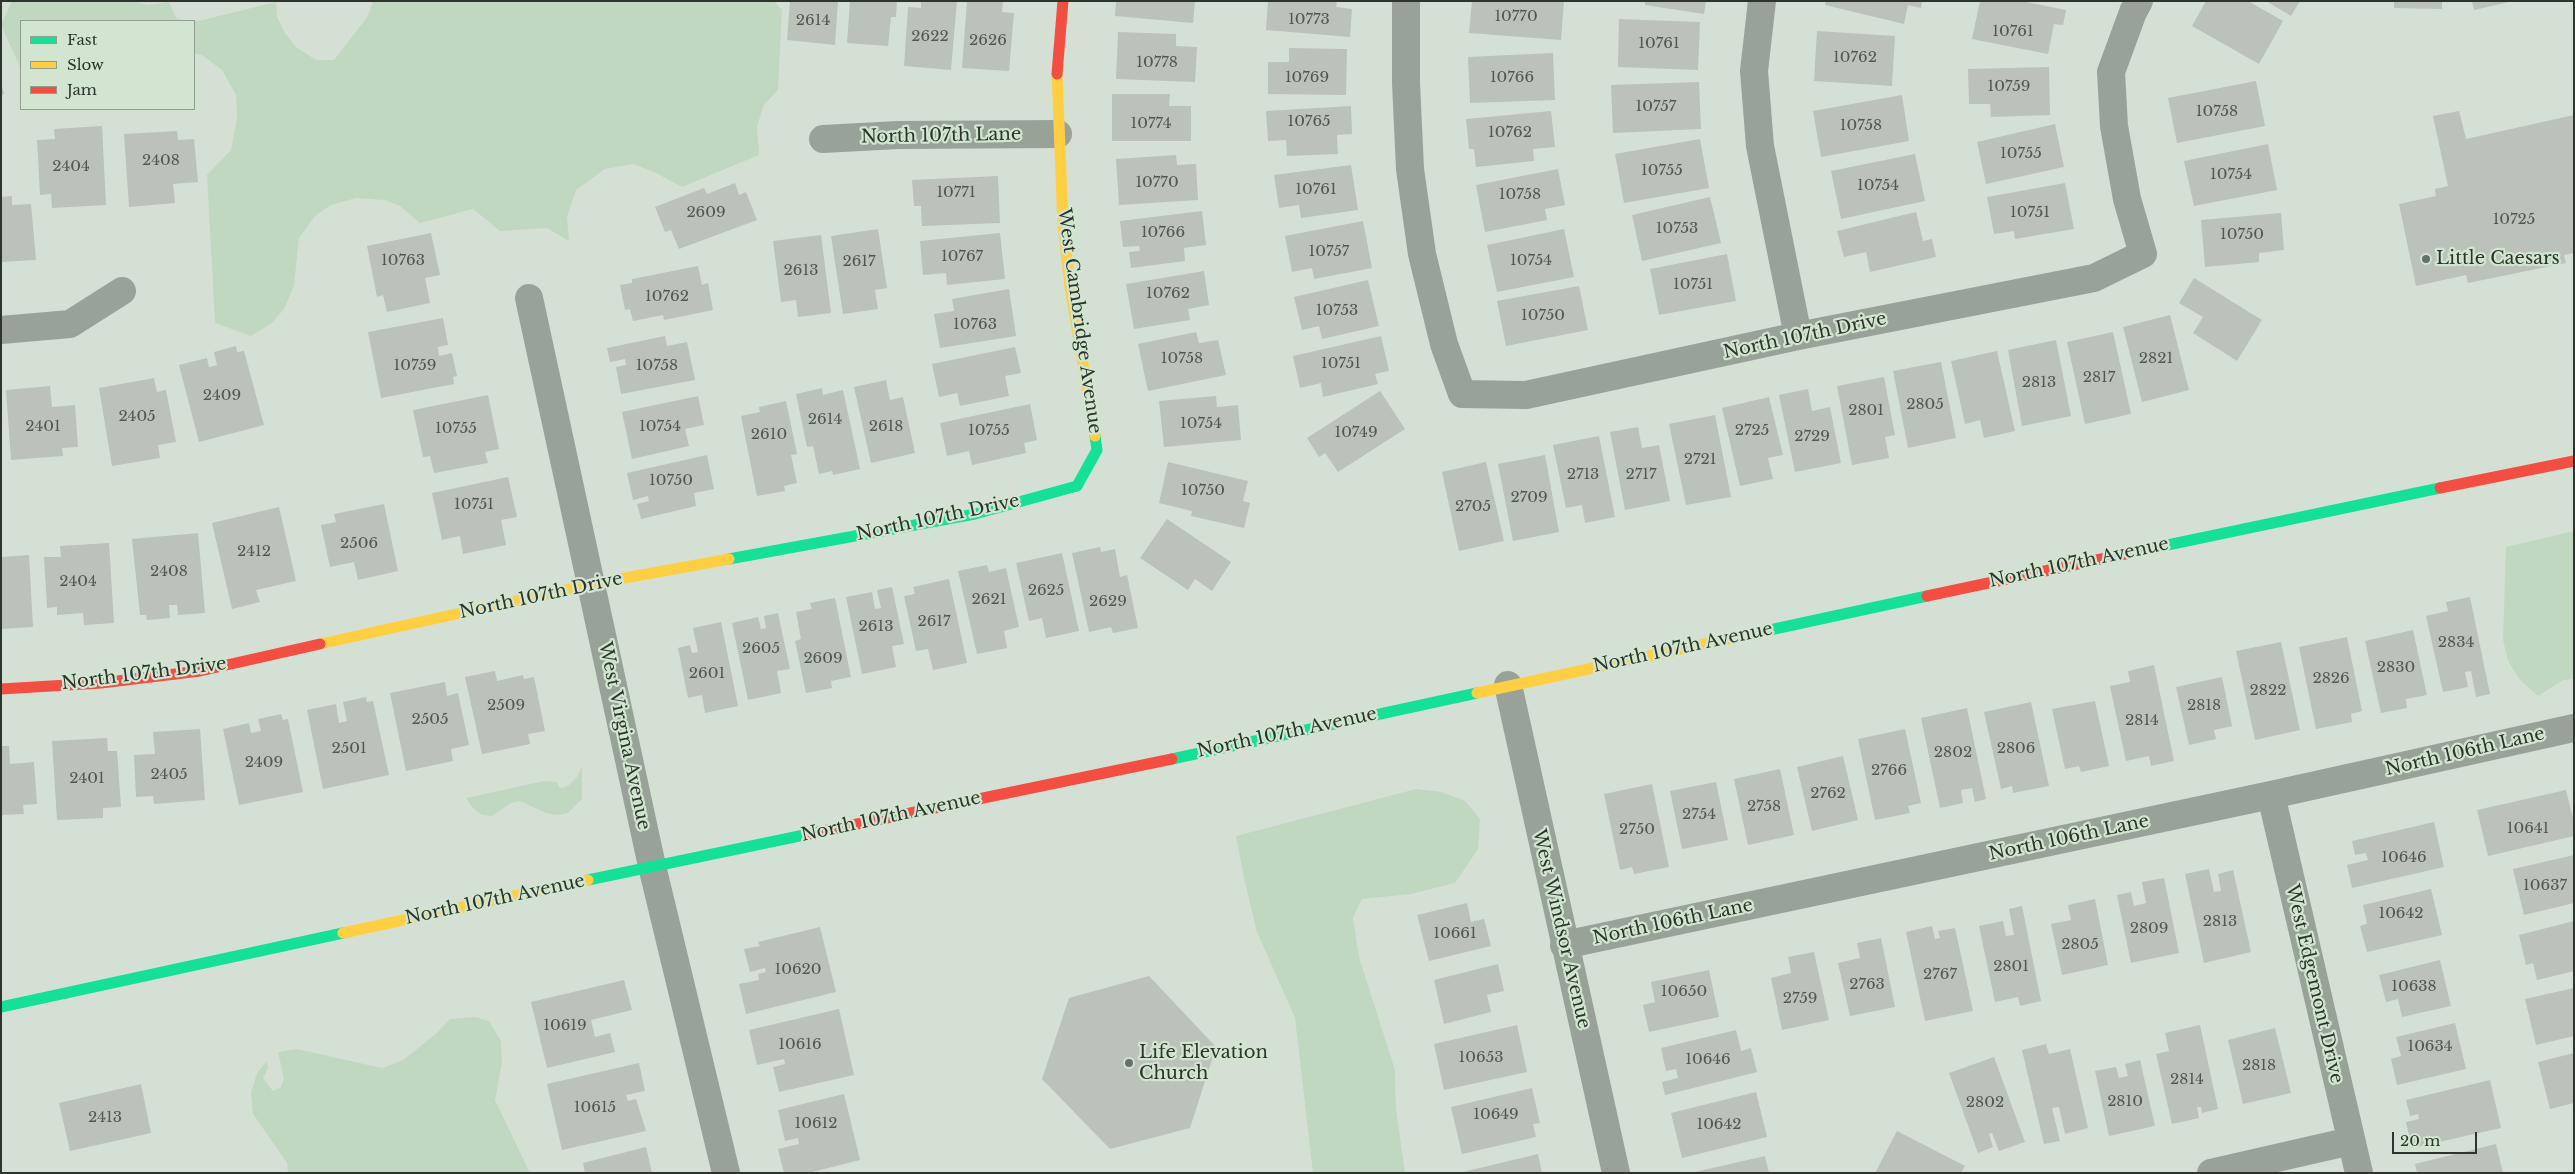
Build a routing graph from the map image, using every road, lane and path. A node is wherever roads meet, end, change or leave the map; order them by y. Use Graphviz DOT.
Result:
graph roads {
  1 [pos="1062,1"];
  2 [pos="1406,1"];
  3 [pos="1762,1"];
  4 [pos="2140,1"];
  5 [pos="1058,134"];
  6 [pos="823,139"];
  7 [pos="122,291"];
  8 [pos="529,298"];
  9 [pos="1,330"];
  10 [pos="1798,336"];
  11 [pos="2574,461"];
  12 [pos="1078,486"];
  13 [pos="592,584"];
  14 [pos="1508,685"];
  15 [pos="1,689"];
  16 [pos="2574,728"];
  17 [pos="2271,796"];
  18 [pos="652,866"];
  19 [pos="1564,945"];
  20 [pos="1,1007"];
  21 [pos="2351,1141"];
  22 [pos="726,1173"];
  23 [pos="1616,1173"];
  24 [pos="2211,1173"];
  25 [pos="2359,1173"];
  1 -- 5 [label="main road, West Cambridge Avenue"];
  2 -- 10 [label="street, North 107th Drive"];
  3 -- 10 [label="street"];
  4 -- 10 [label="street, North 107th Drive"];
  5 -- 6 [label="street, North 107th Lane"];
  5 -- 12 [label="main road, West Cambridge Avenue"];
  7 -- 9 [label="street"];
  8 -- 13 [label="street, West Virgina Avenue"];
  11 -- 14 [label="main road, North 107th Avenue"];
  12 -- 13 [label="main road, North 107th Drive"];
  13 -- 15 [label="main road, North 107th Drive"];
  13 -- 18 [label="street, West Virgina Avenue"];
  14 -- 18 [label="main road, North 107th Avenue"];
  14 -- 19 [label="street, West Windsor Avenue"];
  16 -- 17 [label="street, North 106th Lane"];
  17 -- 19 [label="street, North 106th Lane"];
  17 -- 21 [label="street, West Edgemont Drive"];
  18 -- 20 [label="main road, North 107th Avenue"];
  18 -- 22 [label="street, West Virgina Avenue"];
  19 -- 23 [label="street, West Windsor Avenue"];
  21 -- 24 [label="street"];
  21 -- 25 [label="street, West Edgemont Drive"];
}
